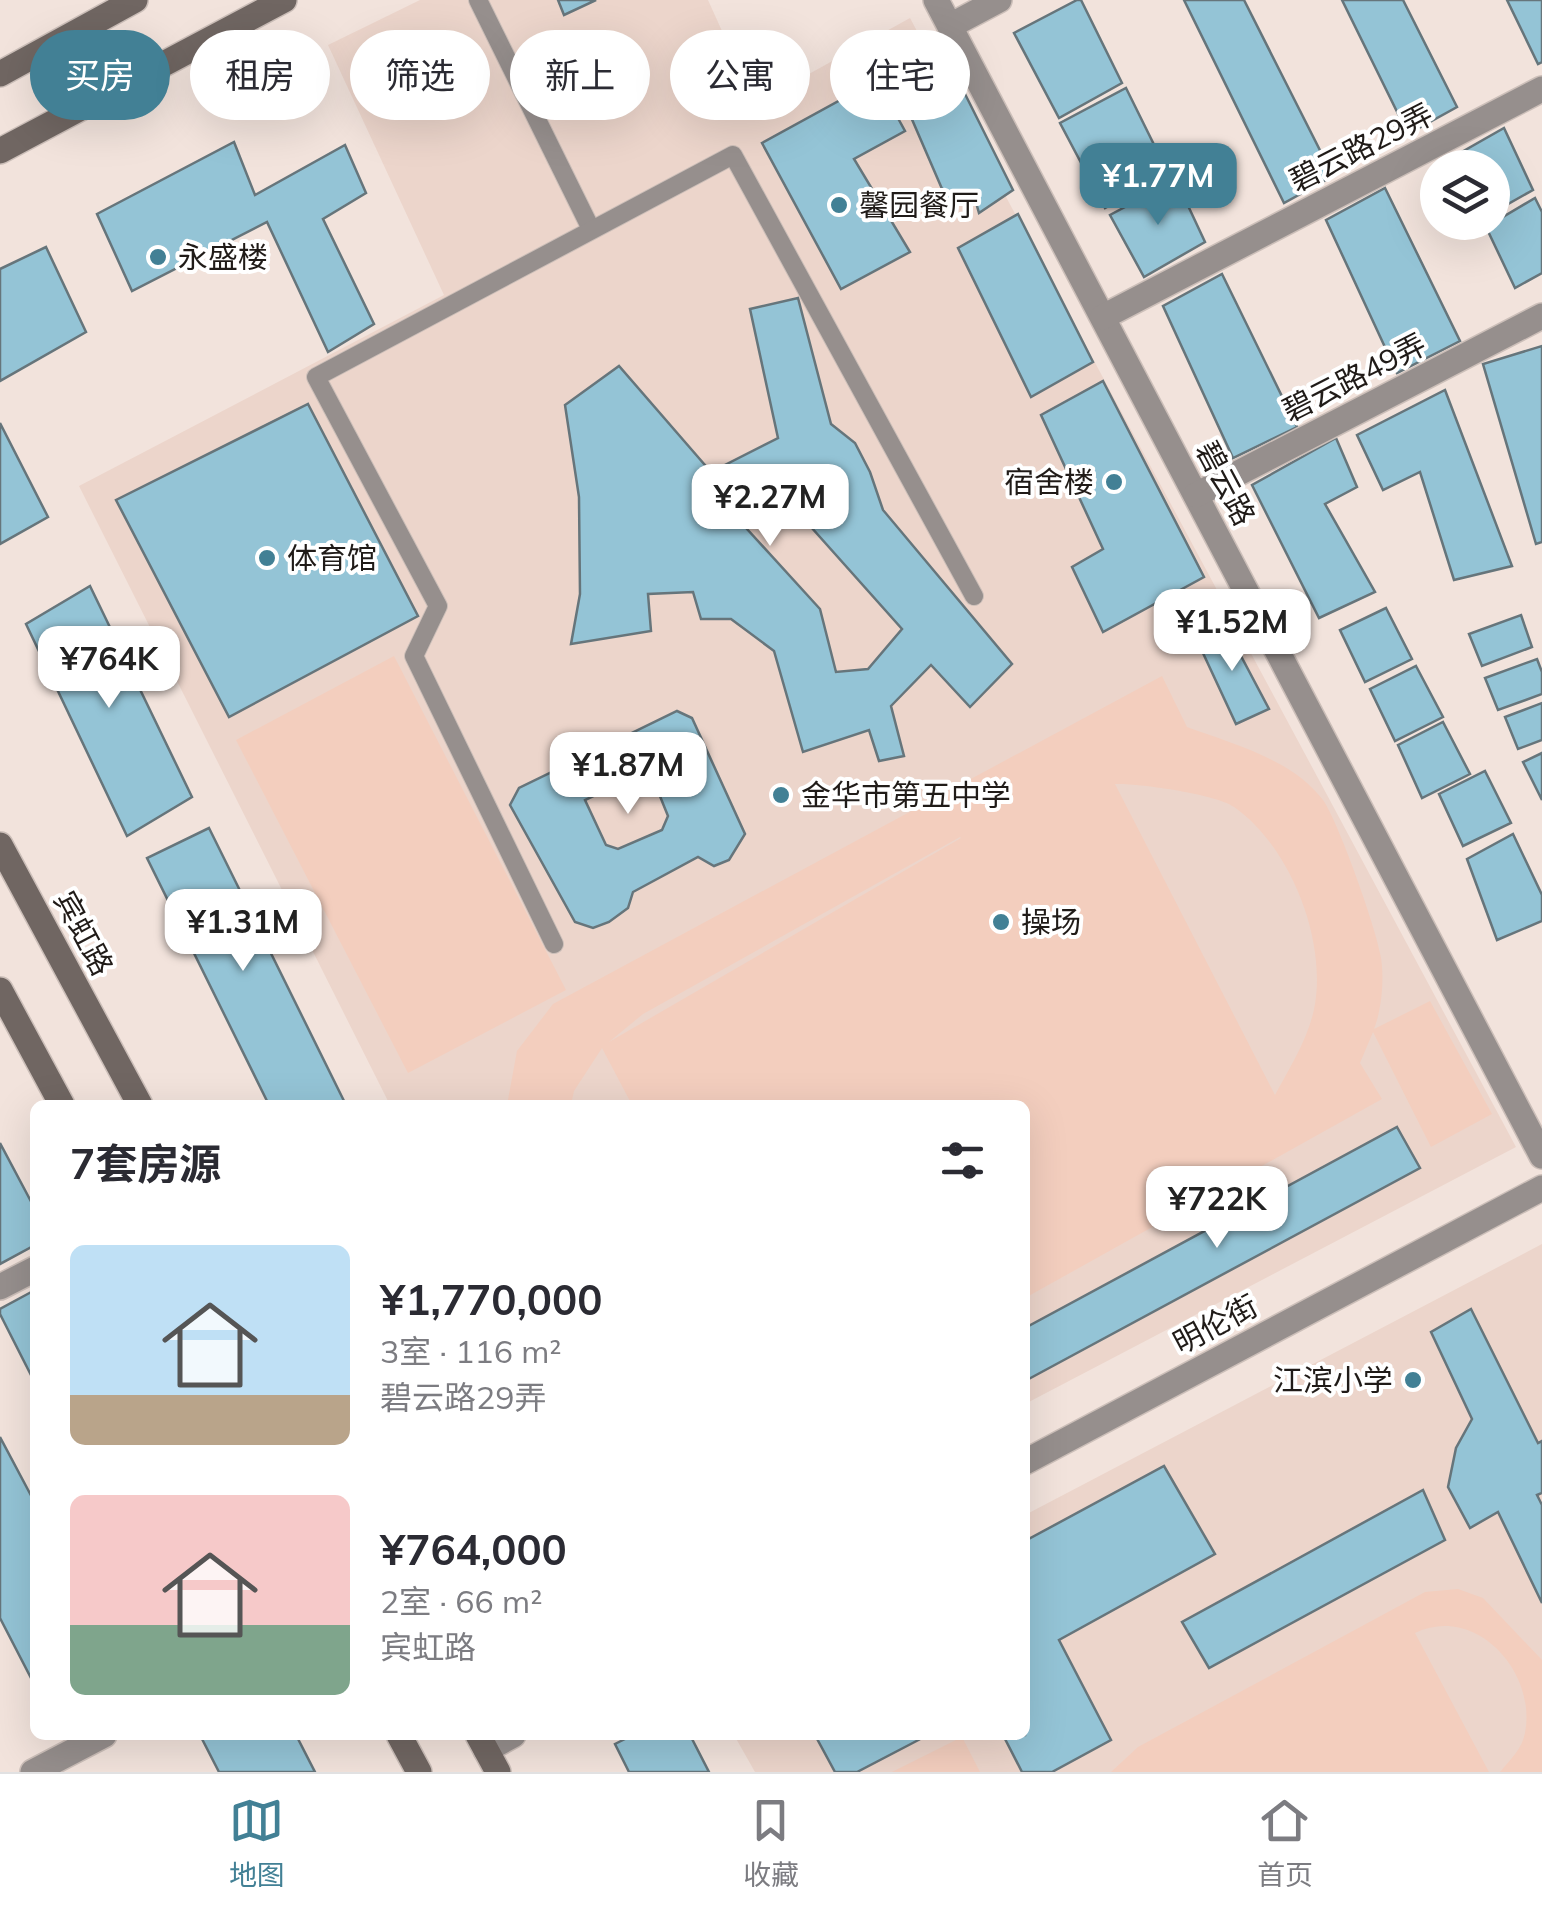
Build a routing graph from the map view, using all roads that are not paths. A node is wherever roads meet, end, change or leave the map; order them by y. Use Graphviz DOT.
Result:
graph roads {
  1 [pos="135,0"];
  2 [pos="284,0"];
  3 [pos="478,0"];
  4 [pos="936,0"];
  5 [pos="999,0"];
  6 [pos="950,26"];
  7 [pos="0,74"];
  8 [pos="1542,89"];
  9 [pos="0,151"];
  10 [pos="591,229"];
  11 [pos="1542,316"];
  12 [pos="1103,317"];
  13 [pos="1196,496"];
  14 [pos="974,596"];
  15 [pos="0,845"];
  16 [pos="554,944"];
  17 [pos="0,990"];
  18 [pos="59,1100"];
  19 [pos="137,1100"];
  20 [pos="1542,1156"];
  21 [pos="1542,1188"];
  22 [pos="30,1272"];
  23 [pos="0,1287"];
  24 [pos="1030,1459"];
  25 [pos="94,1740"];
  26 [pos="401,1740"];
  27 [pos="33,1772"];
  28 [pos="418,1772"];
  1 -- 7 [label="main road"];
  2 -- 9 [label="main road"];
  3 -- 10 [label="lane"];
  4 -- 6 [label="street, 碧云路"];
  5 -- 6 [label="street"];
  6 -- 12 [label="street, 碧云路"];
  8 -- 12 [label="street, 碧云路29弄"];
  10 -- 14 [label="lane"];
  10 -- 16 [label="lane"];
  11 -- 13 [label="street, 碧云路49弄"];
  12 -- 13 [label="street, 碧云路"];
  13 -- 20 [label="street, 碧云路"];
  15 -- 19 [label="main road, 宾虹路"];
  17 -- 18 [label="main road"];
  21 -- 24 [label="street, 明伦街"];
  22 -- 23 [label="street"];
  25 -- 27 [label="street"];
  26 -- 28 [label="main road"];
}
